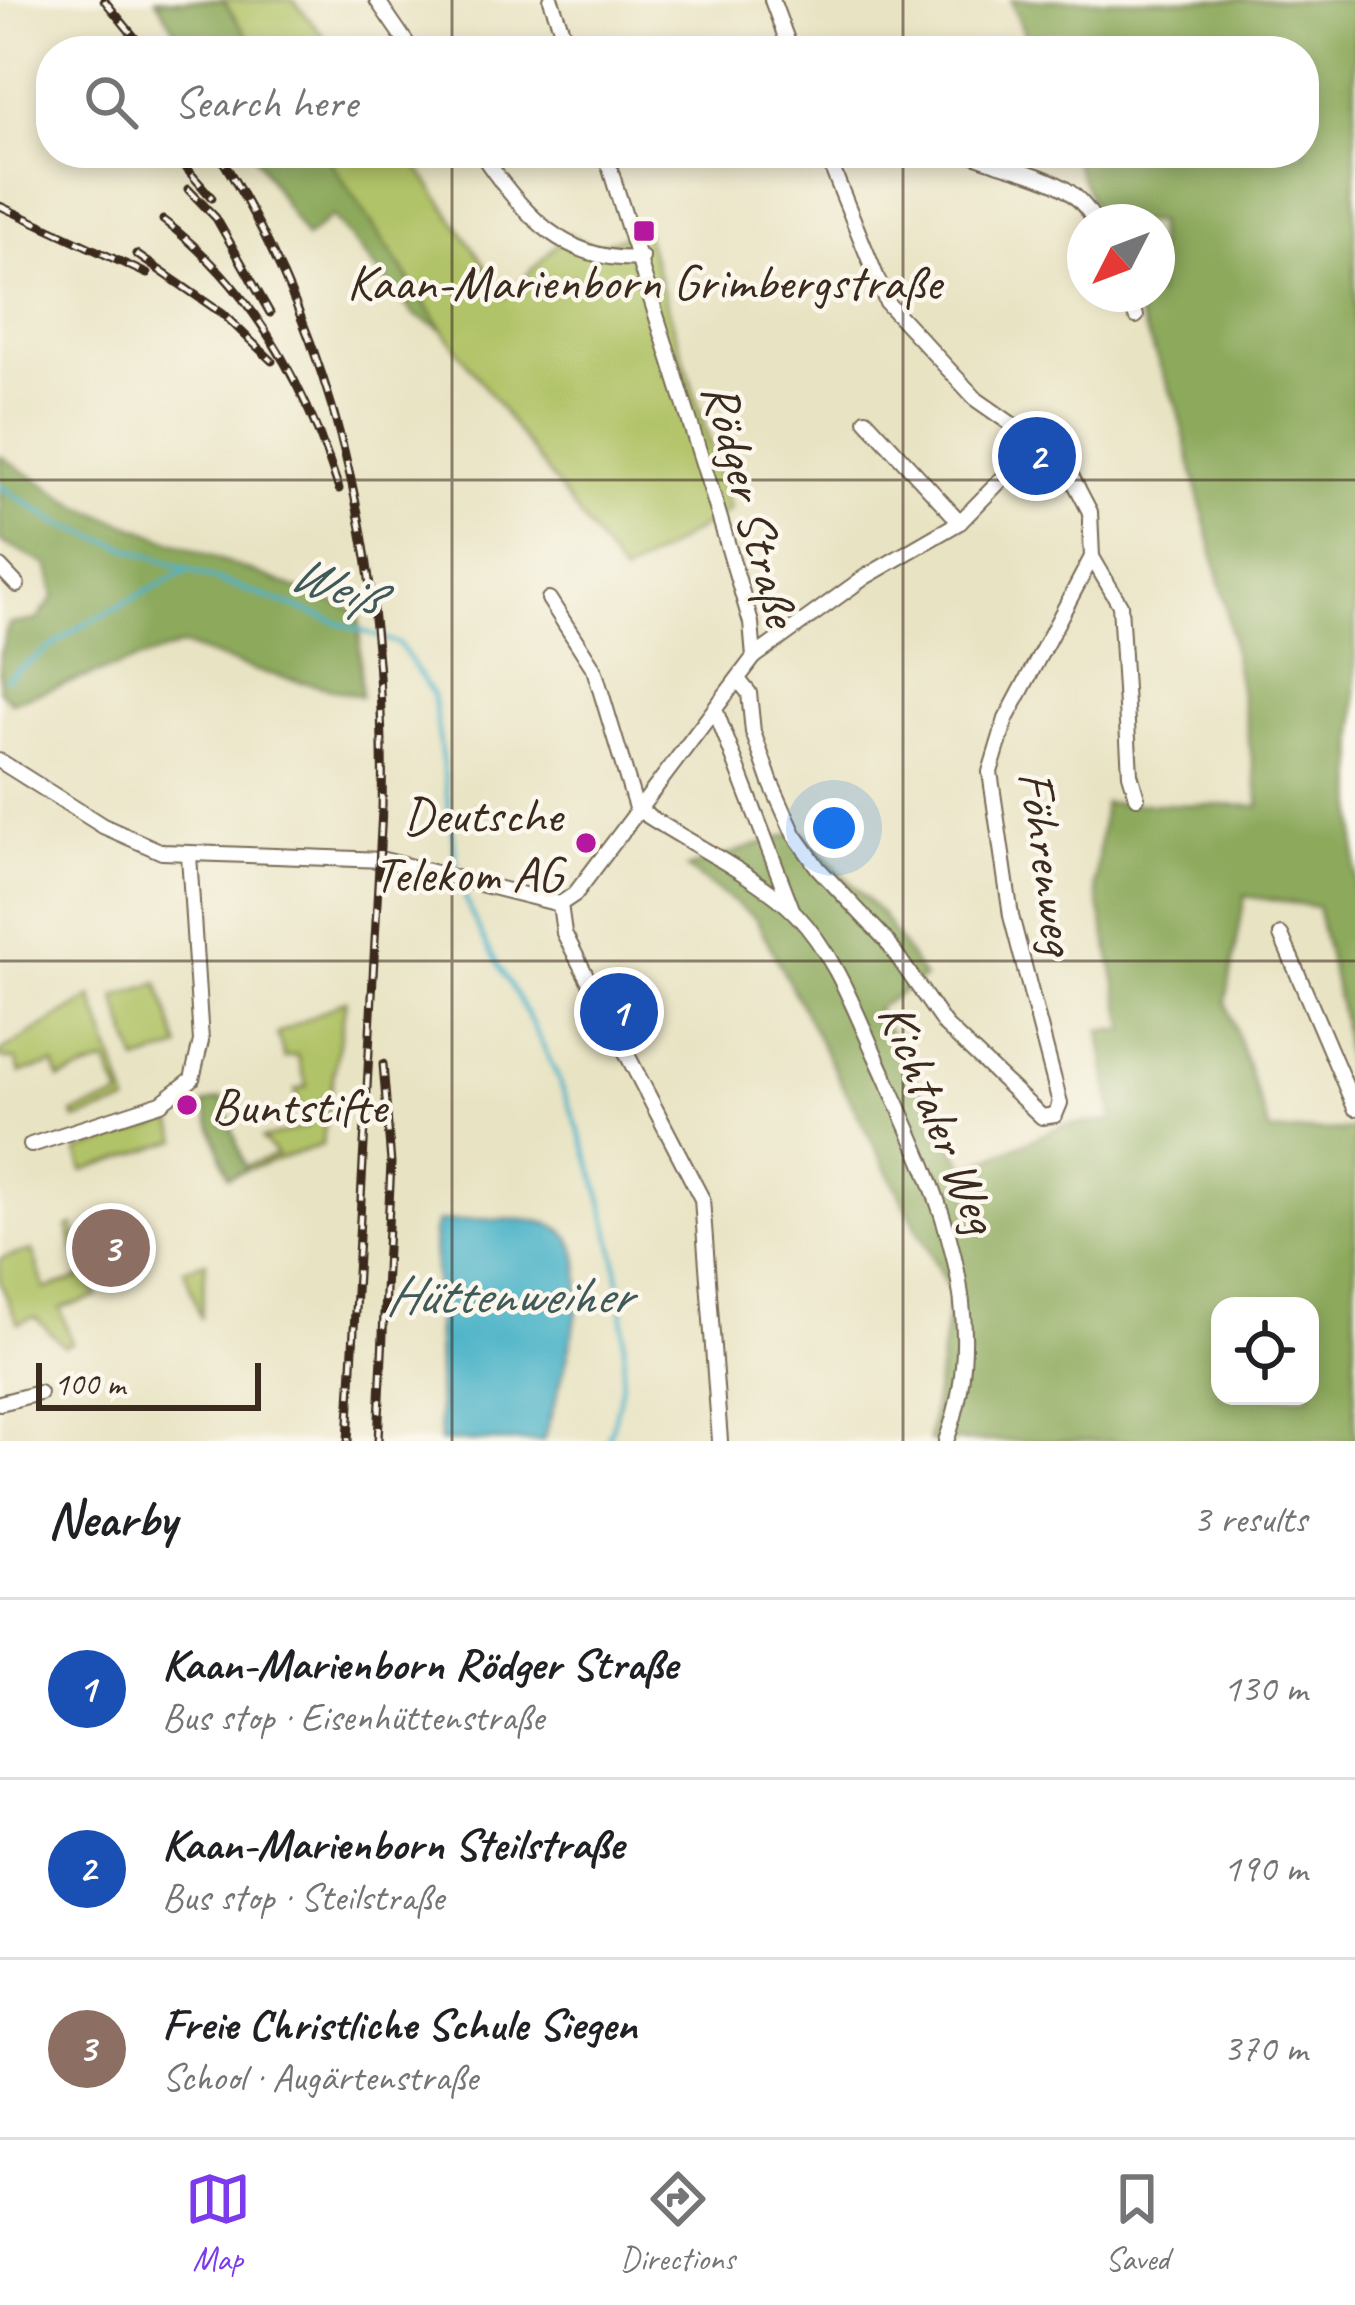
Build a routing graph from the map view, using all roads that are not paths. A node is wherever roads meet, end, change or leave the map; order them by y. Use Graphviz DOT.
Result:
graph roads {
  1 [pos="377,0"];
  2 [pos="551,0"];
  3 [pos="772,0"];
  4 [pos="402,36"];
  5 [pos="564,36"];
  6 [pos="785,36"];
  7 [pos="493,168"];
  8 [pos="610,168"];
  9 [pos="832,168"];
  10 [pos="1002,168"];
  11 [pos="1086,204"];
  12 [pos="642,258"];
  13 [pos="1134,312"];
  14 [pos="1136,316"];
  15 [pos="866,420"];
  16 [pos="1038,442"];
  17 [pos="960,522"];
  18 [pos="1092,557"];
  19 [pos="0,567"];
  20 [pos="17,585"];
  21 [pos="549,599"];
  22 [pos="754,658"];
  23 [pos="740,682"];
  24 [pos="716,712"];
  25 [pos="0,761"];
  26 [pos="1137,797"];
  27 [pos="636,808"];
  28 [pos="189,855"];
  29 [pos="560,904"];
  30 [pos="792,909"];
  31 [pos="1280,935"];
  32 [pos="1355,1108"];
  33 [pos="32,1145"];
  34 [pos="39,1393"];
  35 [pos="0,1403"];
  36 [pos="720,1441"];
  37 [pos="946,1441"];
  1 -- 4 [label="street"];
  2 -- 5 [label="street"];
  3 -- 6 [label="street"];
  7 -- 12 [label="street"];
  8 -- 12 [label="street, Rödger Straße"];
  9 -- 16 [label="street"];
  10 -- 11 [label="street"];
  12 -- 22 [label="street, Rödger Straße"];
  13 -- 14 [label="street"];
  15 -- 17 [label="street"];
  16 -- 17 [label="street"];
  16 -- 18 [label="street"];
  17 -- 22 [label="street"];
  18 -- 23 [label="street, Föhrenweg"];
  18 -- 26 [label="street"];
  19 -- 20 [label="street"];
  21 -- 27 [label="street"];
  22 -- 23 [label="street, Rödger Straße"];
  23 -- 24 [label="street, Rödger Straße"];
  24 -- 27 [label="street, Rödger Straße"];
  24 -- 30 [label="street, Kichtaler Weg"];
  25 -- 28 [label="street"];
  27 -- 29 [label="street, Rödger Straße"];
  27 -- 30 [label="street, Kichtaler Weg"];
  28 -- 29 [label="street"];
  28 -- 33 [label="street"];
  29 -- 36 [label="street"];
  30 -- 37 [label="street, Kichtaler Weg"];
  31 -- 32 [label="street"];
  34 -- 35 [label="street"];
}
